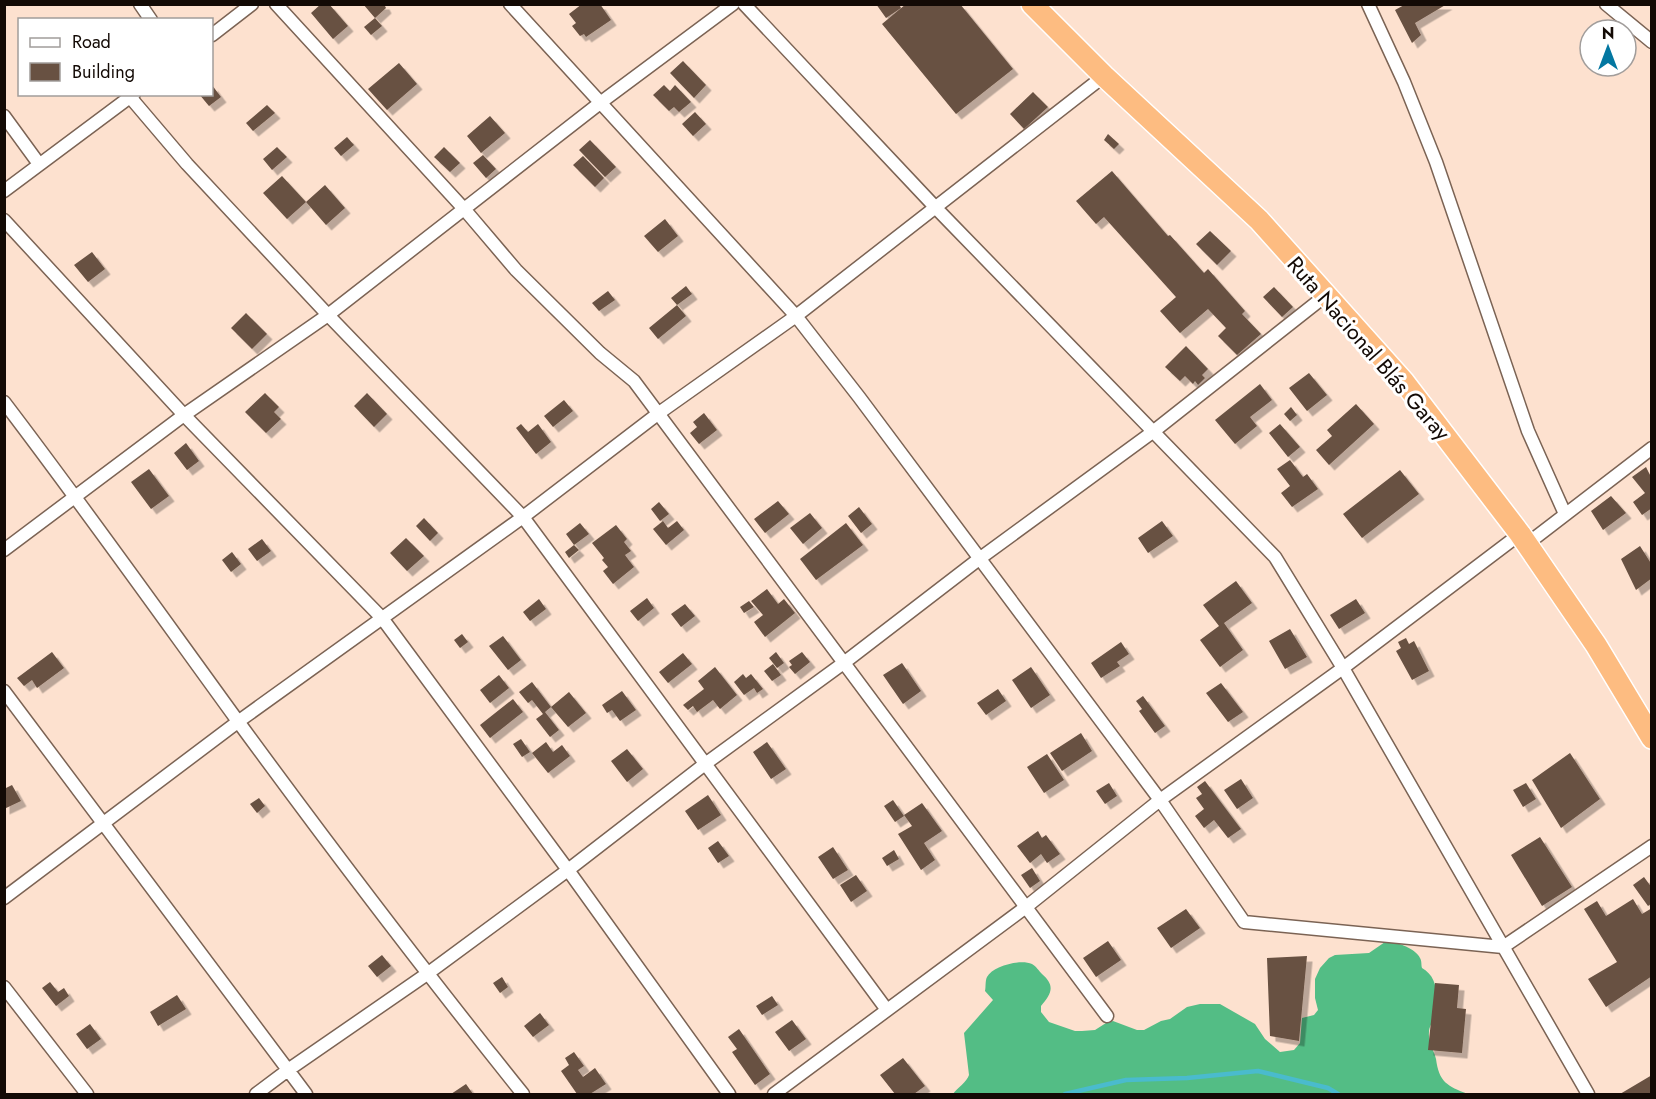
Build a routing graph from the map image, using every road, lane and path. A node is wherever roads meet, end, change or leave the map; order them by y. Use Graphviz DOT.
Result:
graph roads {
  1 [pos="140,4"];
  2 [pos="252,4"];
  3 [pos="276,4"];
  4 [pos="510,4"];
  5 [pos="733,4"];
  6 [pos="744,4"];
  7 [pos="1032,4"];
  8 [pos="1368,4"];
  9 [pos="1606,4"];
  10 [pos="150,18"];
  11 [pos="213,34"];
  12 [pos="1652,42"];
  13 [pos="1104,76"];
  14 [pos="132,96"];
  15 [pos="600,103"];
  16 [pos="4,116"];
  17 [pos="39,164"];
  18 [pos="4,191"];
  19 [pos="936,208"];
  20 [pos="465,210"];
  21 [pos="4,220"];
  22 [pos="1325,296"];
  23 [pos="328,315"];
  24 [pos="796,316"];
  25 [pos="4,402"];
  26 [pos="659,413"];
  27 [pos="184,415"];
  28 [pos="1154,431"];
  29 [pos="1652,448"];
  30 [pos="77,496"];
  31 [pos="1566,514"];
  32 [pos="523,517"];
  33 [pos="1523,539"];
  34 [pos="4,550"];
  35 [pos="979,559"];
  36 [pos="382,618"];
  37 [pos="844,662"];
  38 [pos="1343,668"];
  39 [pos="4,691"];
  40 [pos="238,722"];
  41 [pos="1652,738"];
  42 [pos="705,764"];
  43 [pos="1160,800"];
  44 [pos="103,825"];
  45 [pos="1652,846"];
  46 [pos="568,870"];
  47 [pos="4,898"];
  48 [pos="1026,907"];
  49 [pos="1503,947"];
  50 [pos="428,974"];
  51 [pos="4,987"];
  52 [pos="887,1010"];
  53 [pos="1107,1016"];
  54 [pos="288,1070"];
  55 [pos="87,1095"];
  56 [pos="256,1095"];
  57 [pos="306,1095"];
  58 [pos="523,1095"];
  59 [pos="729,1095"];
  60 [pos="774,1095"];
  61 [pos="1588,1095"];
  1 -- 10 [label="street"];
  2 -- 11 [label="street"];
  3 -- 20 [label="street"];
  4 -- 15 [label="street"];
  5 -- 15 [label="street"];
  6 -- 19 [label="street"];
  7 -- 13 [label="highway, Ruta Nacional Blás Garay"];
  8 -- 31 [label="street"];
  9 -- 12 [label="street"];
  13 -- 19 [label="street"];
  13 -- 22 [label="highway, Ruta Nacional Blás Garay"];
  14 -- 17 [label="street"];
  14 -- 23 [label="street"];
  15 -- 20 [label="street"];
  15 -- 24 [label="street"];
  16 -- 17 [label="street"];
  17 -- 18 [label="street"];
  19 -- 24 [label="street"];
  19 -- 28 [label="street"];
  20 -- 23 [label="street"];
  20 -- 26 [label="street"];
  21 -- 27 [label="street"];
  22 -- 28 [label="street"];
  22 -- 33 [label="highway, Ruta Nacional Blás Garay"];
  23 -- 27 [label="street"];
  23 -- 32 [label="street"];
  24 -- 26 [label="street"];
  24 -- 35 [label="street"];
  25 -- 30 [label="street"];
  26 -- 32 [label="street"];
  26 -- 37 [label="street"];
  27 -- 30 [label="street"];
  27 -- 36 [label="street"];
  28 -- 35 [label="street"];
  28 -- 38 [label="street"];
  29 -- 31 [label="street"];
  30 -- 34 [label="street"];
  30 -- 40 [label="street"];
  31 -- 33 [label="street"];
  32 -- 36 [label="street"];
  32 -- 42 [label="street"];
  33 -- 38 [label="street"];
  33 -- 41 [label="highway, Ruta Nacional Blás Garay"];
  35 -- 37 [label="street"];
  35 -- 43 [label="street"];
  36 -- 40 [label="street"];
  36 -- 46 [label="street"];
  37 -- 42 [label="street"];
  37 -- 48 [label="street"];
  38 -- 43 [label="street"];
  38 -- 49 [label="street"];
  39 -- 44 [label="street"];
  40 -- 44 [label="street"];
  40 -- 50 [label="street"];
  42 -- 46 [label="street"];
  42 -- 52 [label="street"];
  43 -- 48 [label="street"];
  43 -- 49 [label="street"];
  44 -- 47 [label="street"];
  44 -- 54 [label="street"];
  45 -- 49 [label="street"];
  46 -- 50 [label="street"];
  46 -- 59 [label="street"];
  48 -- 52 [label="street"];
  48 -- 53 [label="street"];
  49 -- 61 [label="street"];
  50 -- 54 [label="street"];
  50 -- 58 [label="street"];
  51 -- 55 [label="street"];
  52 -- 60 [label="street"];
  54 -- 56 [label="street"];
  54 -- 57 [label="street"];
}
